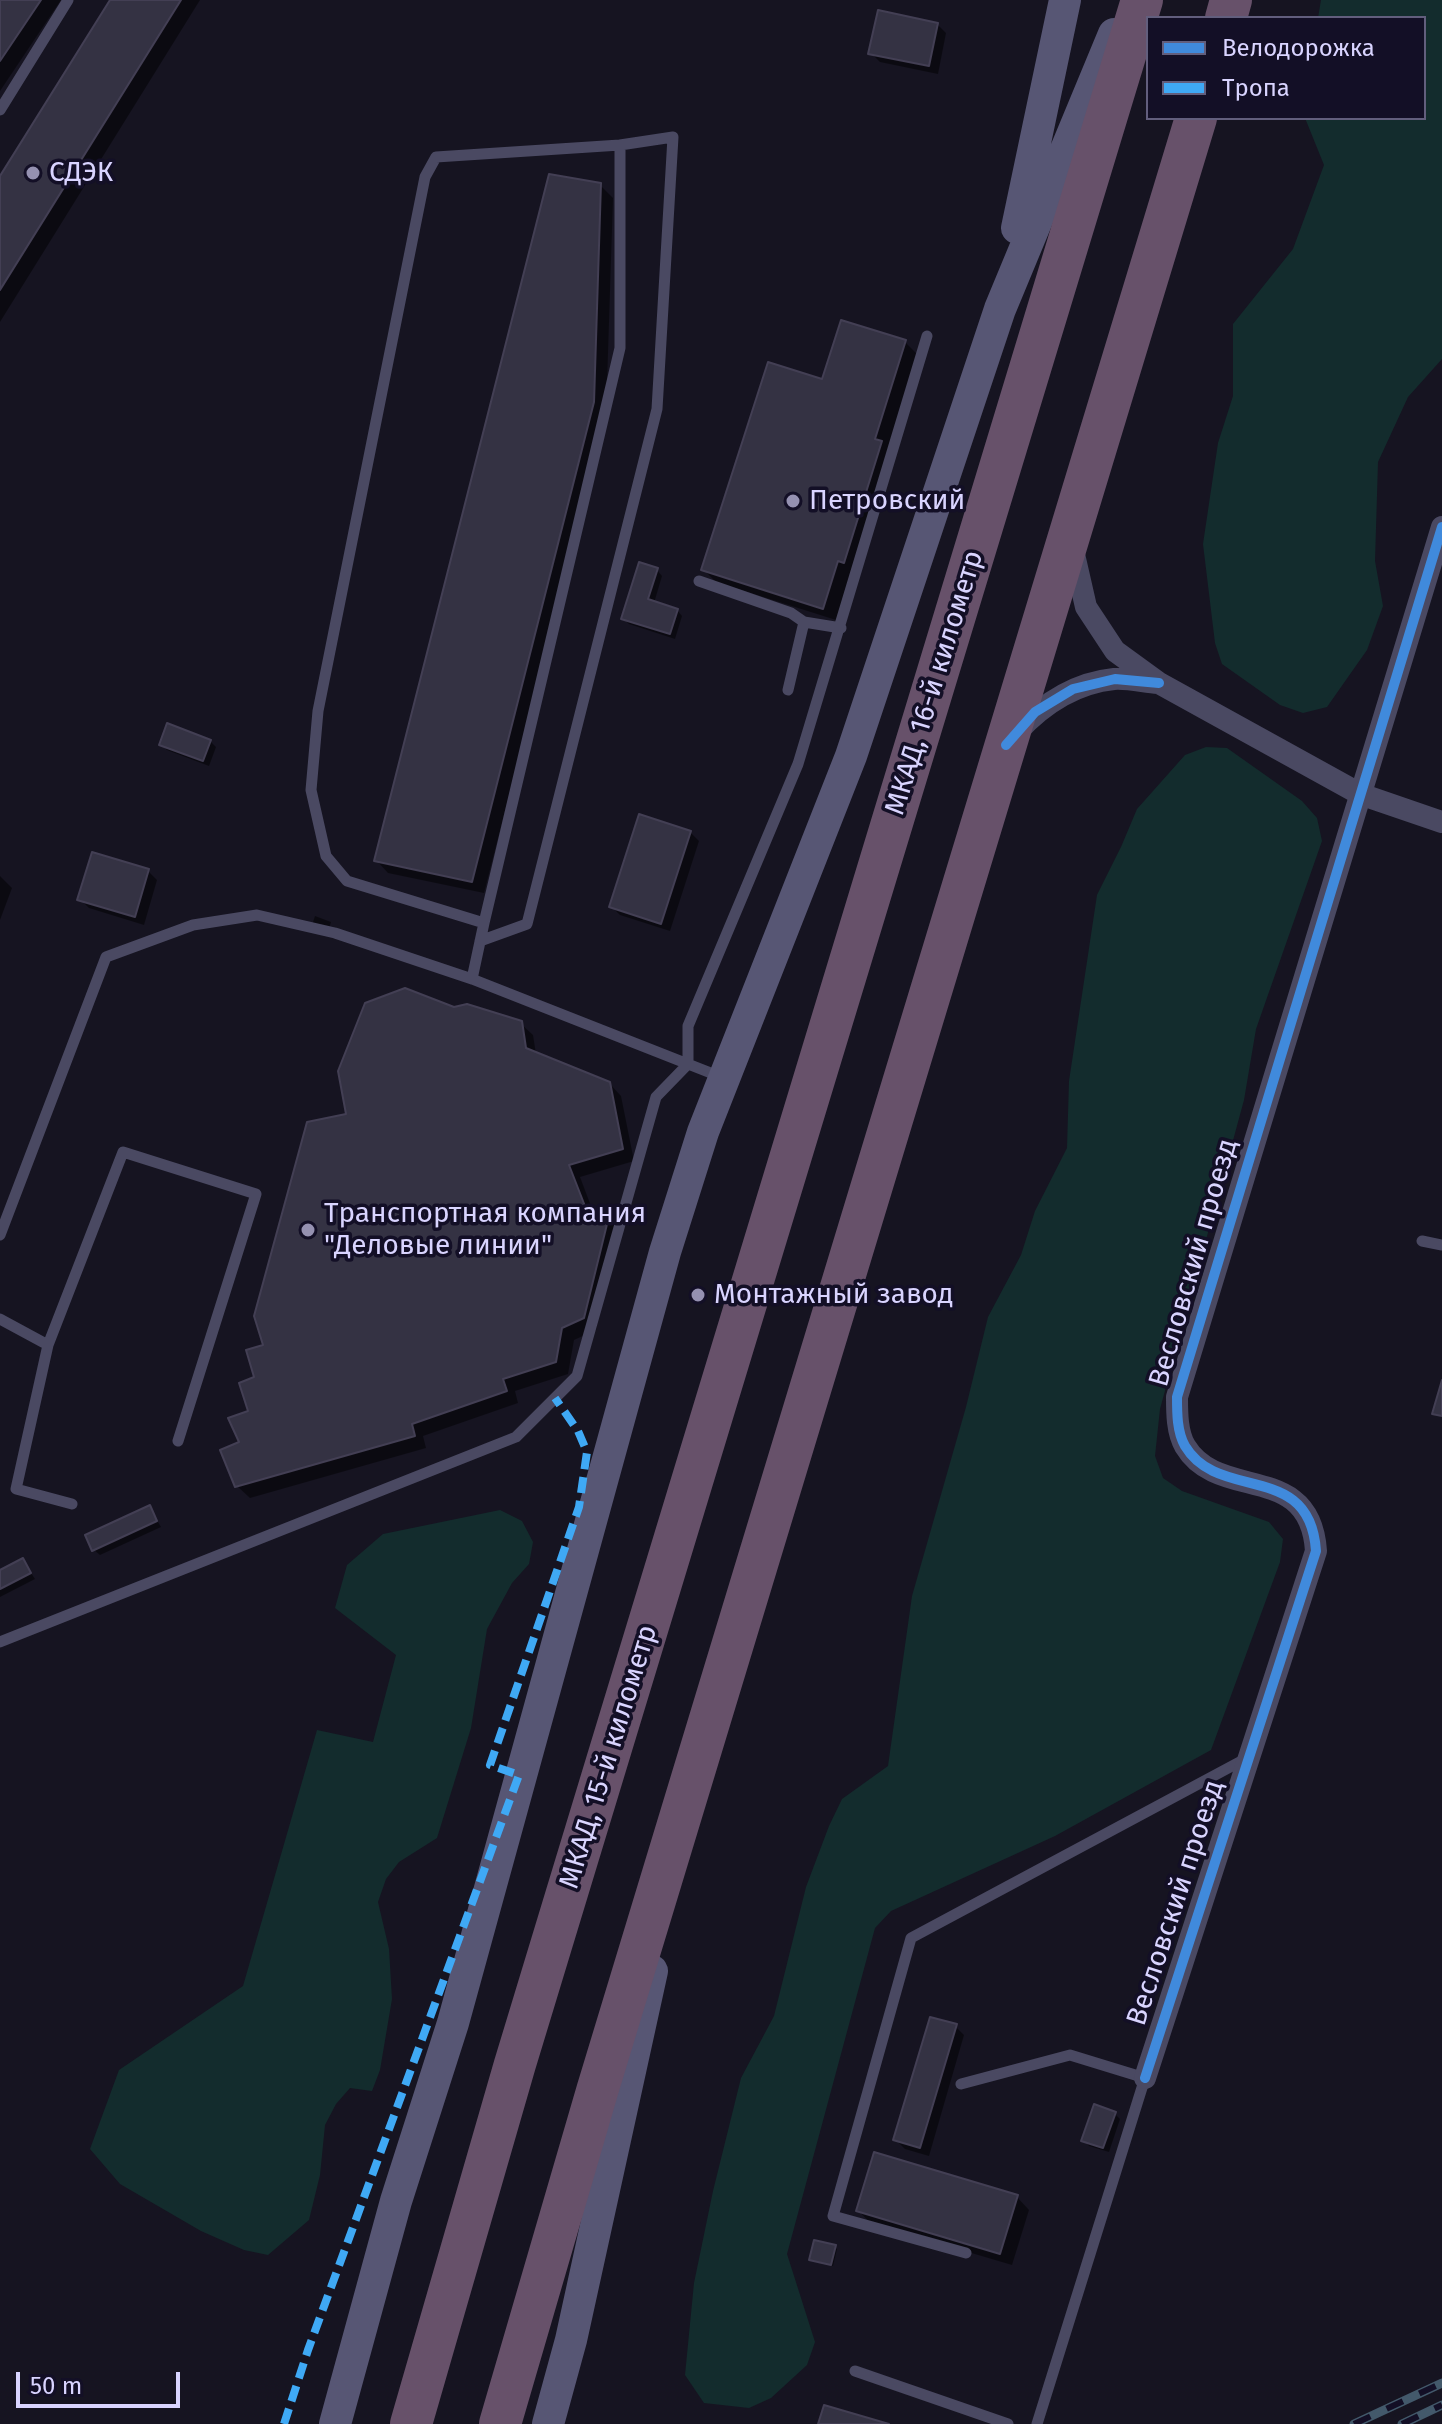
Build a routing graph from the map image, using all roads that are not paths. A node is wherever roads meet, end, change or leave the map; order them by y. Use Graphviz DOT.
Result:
graph roads {
  1 [pos="68,0"];
  2 [pos="1065,0"];
  3 [pos="1128,0"];
  4 [pos="1142,0"];
  5 [pos="0,110"];
  6 [pos="1195,120"];
  7 [pos="620,145"];
  8 [pos="1000,309"];
  9 [pos="927,336"];
  10 [pos="1079,501"];
  11 [pos="1442,527"];
  12 [pos="699,581"];
  13 [pos="804,622"];
  14 [pos="841,628"];
  15 [pos="1159,683"];
  16 [pos="788,690"];
  17 [pos="1006,745"];
  18 [pos="1360,794"];
  19 [pos="1442,822"];
  20 [pos="484,923"];
  21 [pos="480,941"];
  22 [pos="472,979"];
  23 [pos="688,1064"];
  24 [pos="725,1078"];
  25 [pos="811,1091"];
  26 [pos="0,1235"];
  27 [pos="1422,1241"];
  28 [pos="1442,1245"];
  29 [pos="0,1319"];
  30 [pos="48,1345"];
  31 [pos="178,1441"];
  32 [pos="72,1504"];
  33 [pos="0,1642"];
  34 [pos="1249,1756"];
  35 [pos="694,1770"];
  36 [pos="1145,2078"];
  37 [pos="961,2084"];
  38 [pos="966,2253"];
  39 [pos="855,2371"];
  40 [pos="335,2424"];
  41 [pos="411,2424"];
  42 [pos="500,2424"];
  43 [pos="548,2424"];
  44 [pos="1008,2424"];
  45 [pos="1037,2424"];
  1 -- 5 [label="lane"];
  2 -- 8 [label="main road"];
  3 -- 8 [label="main road"];
  4 -- 25 [label="highway, МКАД, 16-й километр"];
  6 -- 10 [label="highway"];
  7 -- 20 [label="lane"];
  7 -- 20 [label="lane"];
  7 -- 21 [label="lane"];
  8 -- 24 [label="main road"];
  9 -- 14 [label="lane"];
  10 -- 15 [label="street"];
  10 -- 17 [label="highway"];
  11 -- 18 [label="street, Весловский проезд"];
  12 -- 13 [label="lane"];
  13 -- 14 [label="lane"];
  13 -- 16 [label="lane"];
  14 -- 23 [label="lane"];
  15 -- 17 [label="street"];
  15 -- 18 [label="street"];
  17 -- 35 [label="highway"];
  18 -- 19 [label="street"];
  18 -- 34 [label="street, Весловский проезд"];
  20 -- 21 [label="lane"];
  21 -- 22 [label="lane"];
  22 -- 23 [label="lane"];
  22 -- 26 [label="lane"];
  23 -- 24 [label="lane"];
  23 -- 33 [label="lane"];
  24 -- 40 [label="main road"];
  25 -- 41 [label="highway, МКАД, 15-й километр"];
  27 -- 28 [label="lane"];
  29 -- 30 [label="lane"];
  30 -- 31 [label="lane"];
  30 -- 32 [label="lane"];
  34 -- 36 [label="street, Весловский проезд"];
  34 -- 38 [label="lane"];
  35 -- 42 [label="highway"];
  35 -- 43 [label="main road"];
  36 -- 37 [label="lane"];
  36 -- 45 [label="lane"];
  39 -- 44 [label="lane"];
}
